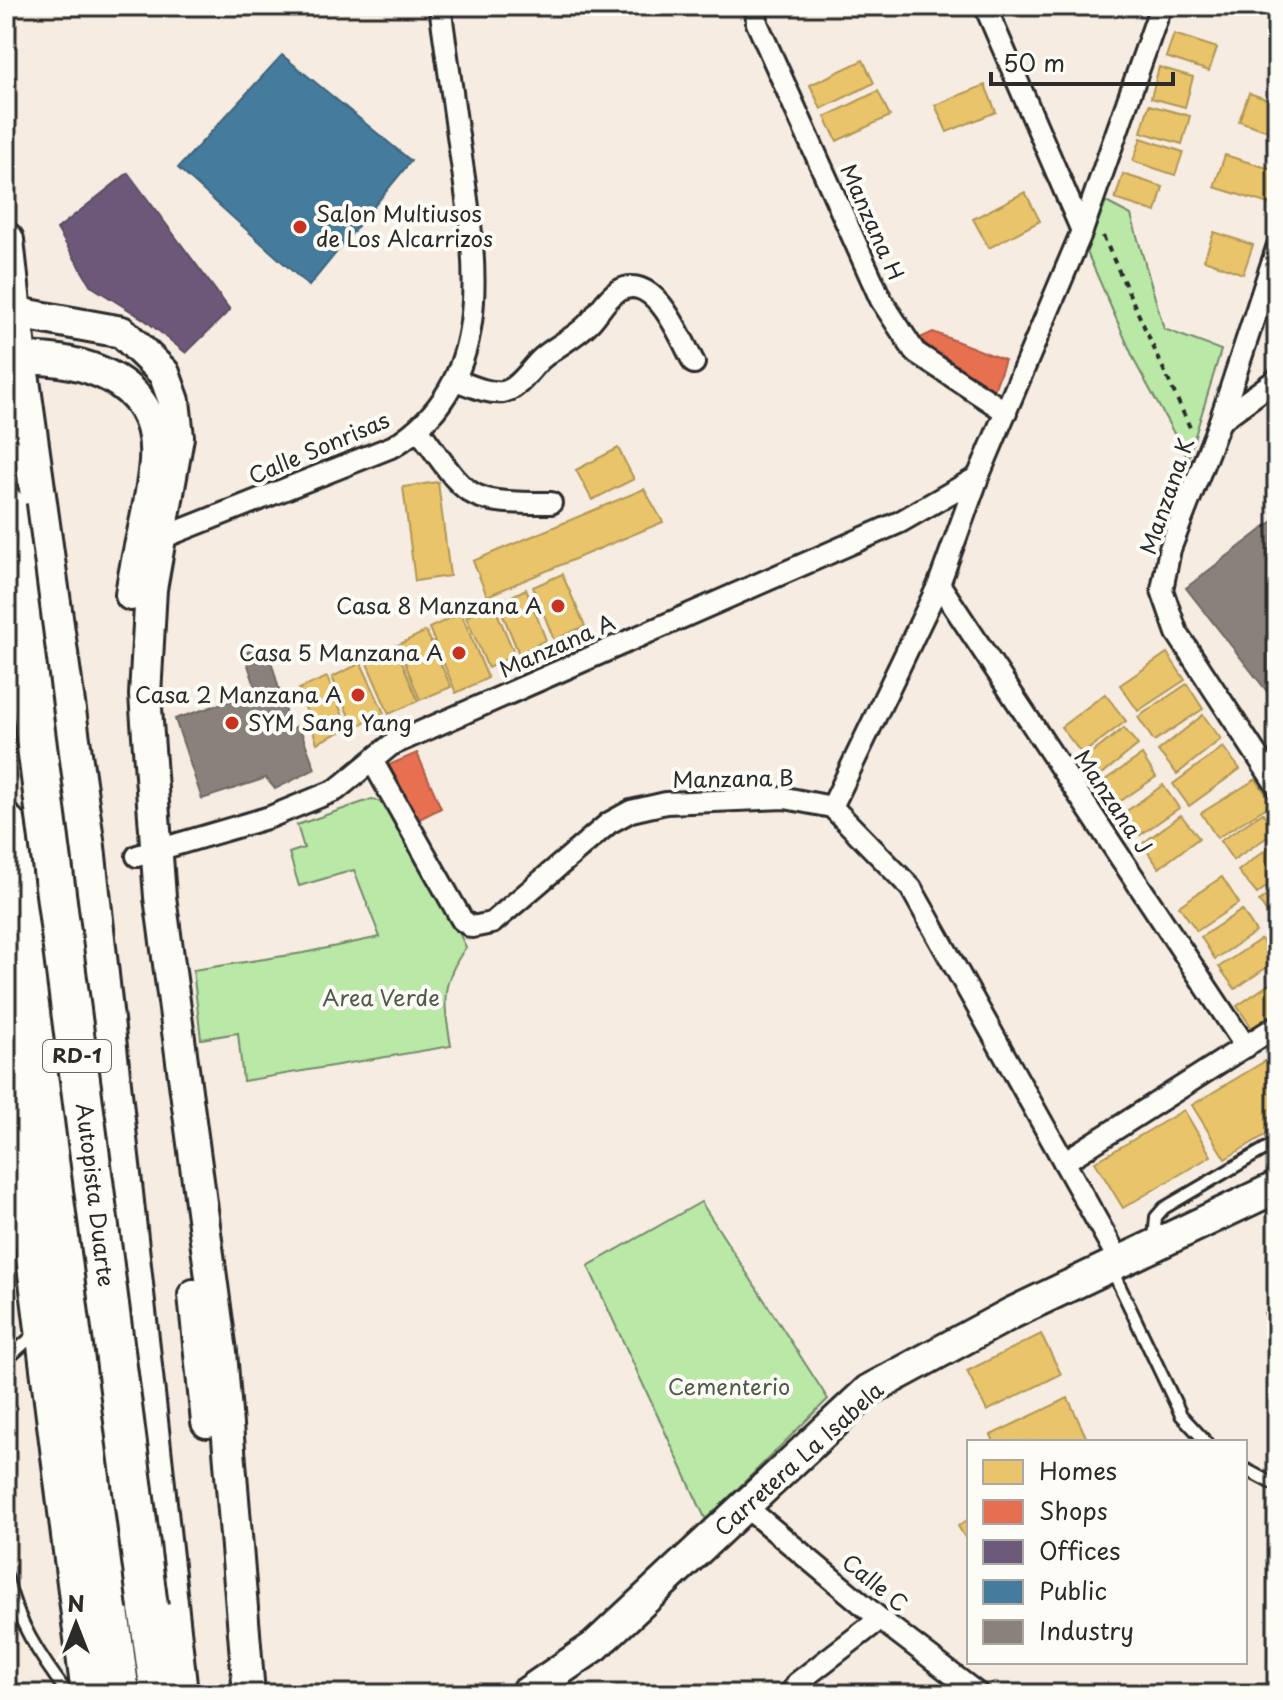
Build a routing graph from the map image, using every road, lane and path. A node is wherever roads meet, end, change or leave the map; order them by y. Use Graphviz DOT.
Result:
graph roads {
  1 [pos="440,6"];
  2 [pos="756,6"];
  3 [pos="985,6"];
  4 [pos="1161,6"];
  5 [pos="1090,208"];
  6 [pos="1082,231"];
  7 [pos="1277,248"];
  8 [pos="7,249"];
  9 [pos="10,311"];
  10 [pos="12,359"];
  11 [pos="694,363"];
  12 [pos="1277,379"];
  13 [pos="455,380"];
  14 [pos="1006,412"];
  15 [pos="1220,421"];
  16 [pos="419,430"];
  17 [pos="1205,460"];
  18 [pos="978,477"];
  19 [pos="551,503"];
  20 [pos="6,506"];
  21 [pos="6,543"];
  22 [pos="151,543"];
  23 [pos="47,560"];
  24 [pos="939,584"];
  25 [pos="373,762"];
  26 [pos="1277,786"];
  27 [pos="832,807"];
  28 [pos="6,824"];
  29 [pos="147,854"];
  30 [pos="1277,1026"];
  31 [pos="6,1035"];
  32 [pos="1246,1047"];
  33 [pos="1277,1142"];
  34 [pos="1064,1162"];
  35 [pos="1277,1187"];
  36 [pos="1154,1246"];
  37 [pos="1115,1264"];
  38 [pos="44,1326"];
  39 [pos="6,1360"];
  40 [pos="1204,1440"];
  41 [pos="1247,1470"];
  42 [pos="1277,1486"];
  43 [pos="745,1506"];
  44 [pos="6,1575"];
  45 [pos="880,1619"];
  46 [pos="6,1679"];
  47 [pos="12,1694"];
  48 [pos="68,1694"];
  49 [pos="89,1694"];
  50 [pos="120,1694"];
  51 [pos="160,1694"];
  52 [pos="180,1694"];
  53 [pos="236,1694"];
  54 [pos="249,1694"];
  55 [pos="525,1694"];
  56 [pos="791,1694"];
  57 [pos="978,1694"];
  1 -- 13 [label="street, Calle Sonrisas"];
  2 -- 14 [label="street, Manzana H"];
  3 -- 6 [label="street"];
  4 -- 5 [label="street"];
  5 -- 6 [label="street"];
  5 -- 17 [label="path"];
  6 -- 14 [label="street"];
  7 -- 15 [label="street, Manzana K"];
  8 -- 9 [label="main road"];
  9 -- 10 [label="main road"];
  9 -- 22 [label="main road"];
  10 -- 22 [label="main road"];
  10 -- 23 [label="main road"];
  11 -- 13 [label="street"];
  12 -- 15 [label="street"];
  13 -- 16 [label="street, Calle Sonrisas"];
  14 -- 18 [label="street"];
  15 -- 17 [label="street, Manzana K"];
  16 -- 19 [label="street"];
  16 -- 22 [label="street, Calle Sonrisas"];
  17 -- 26 [label="street, Manzana K"];
  18 -- 24 [label="street"];
  18 -- 25 [label="street, Manzana A"];
  20 -- 51 [label="highway, Autopista Duarte / RD-1, bridge"];
  21 -- 23 [label="main road"];
  22 -- 29 [label="main road"];
  23 -- 52 [label="main road"];
  24 -- 27 [label="street"];
  24 -- 32 [label="street, Manzana J"];
  25 -- 27 [label="street, Manzana B"];
  25 -- 29 [label="street, Manzana A"];
  27 -- 34 [label="street"];
  28 -- 50 [label="highway, Autopista Duarte / RD-1"];
  29 -- 53 [label="main road"];
  29 -- 54 [label="main road"];
  30 -- 32 [label="street"];
  31 -- 38 [label="main road"];
  32 -- 34 [label="street"];
  33 -- 36 [label="lane"];
  34 -- 37 [label="street"];
  35 -- 36 [label="main road, Carretera La Isabela"];
  36 -- 37 [label="main road, Carretera La Isabela"];
  37 -- 40 [label="lane"];
  37 -- 43 [label="main road, Carretera La Isabela"];
  38 -- 39 [label="lane"];
  38 -- 49 [label="main road"];
  41 -- 42 [label="lane"];
  43 -- 45 [label="street, Calle C"];
  43 -- 55 [label="main road, Carretera La Isabela"];
  44 -- 48 [label="lane"];
  45 -- 56 [label="street"];
  45 -- 57 [label="street, Calle C"];
  46 -- 47 [label="lane"];
}
